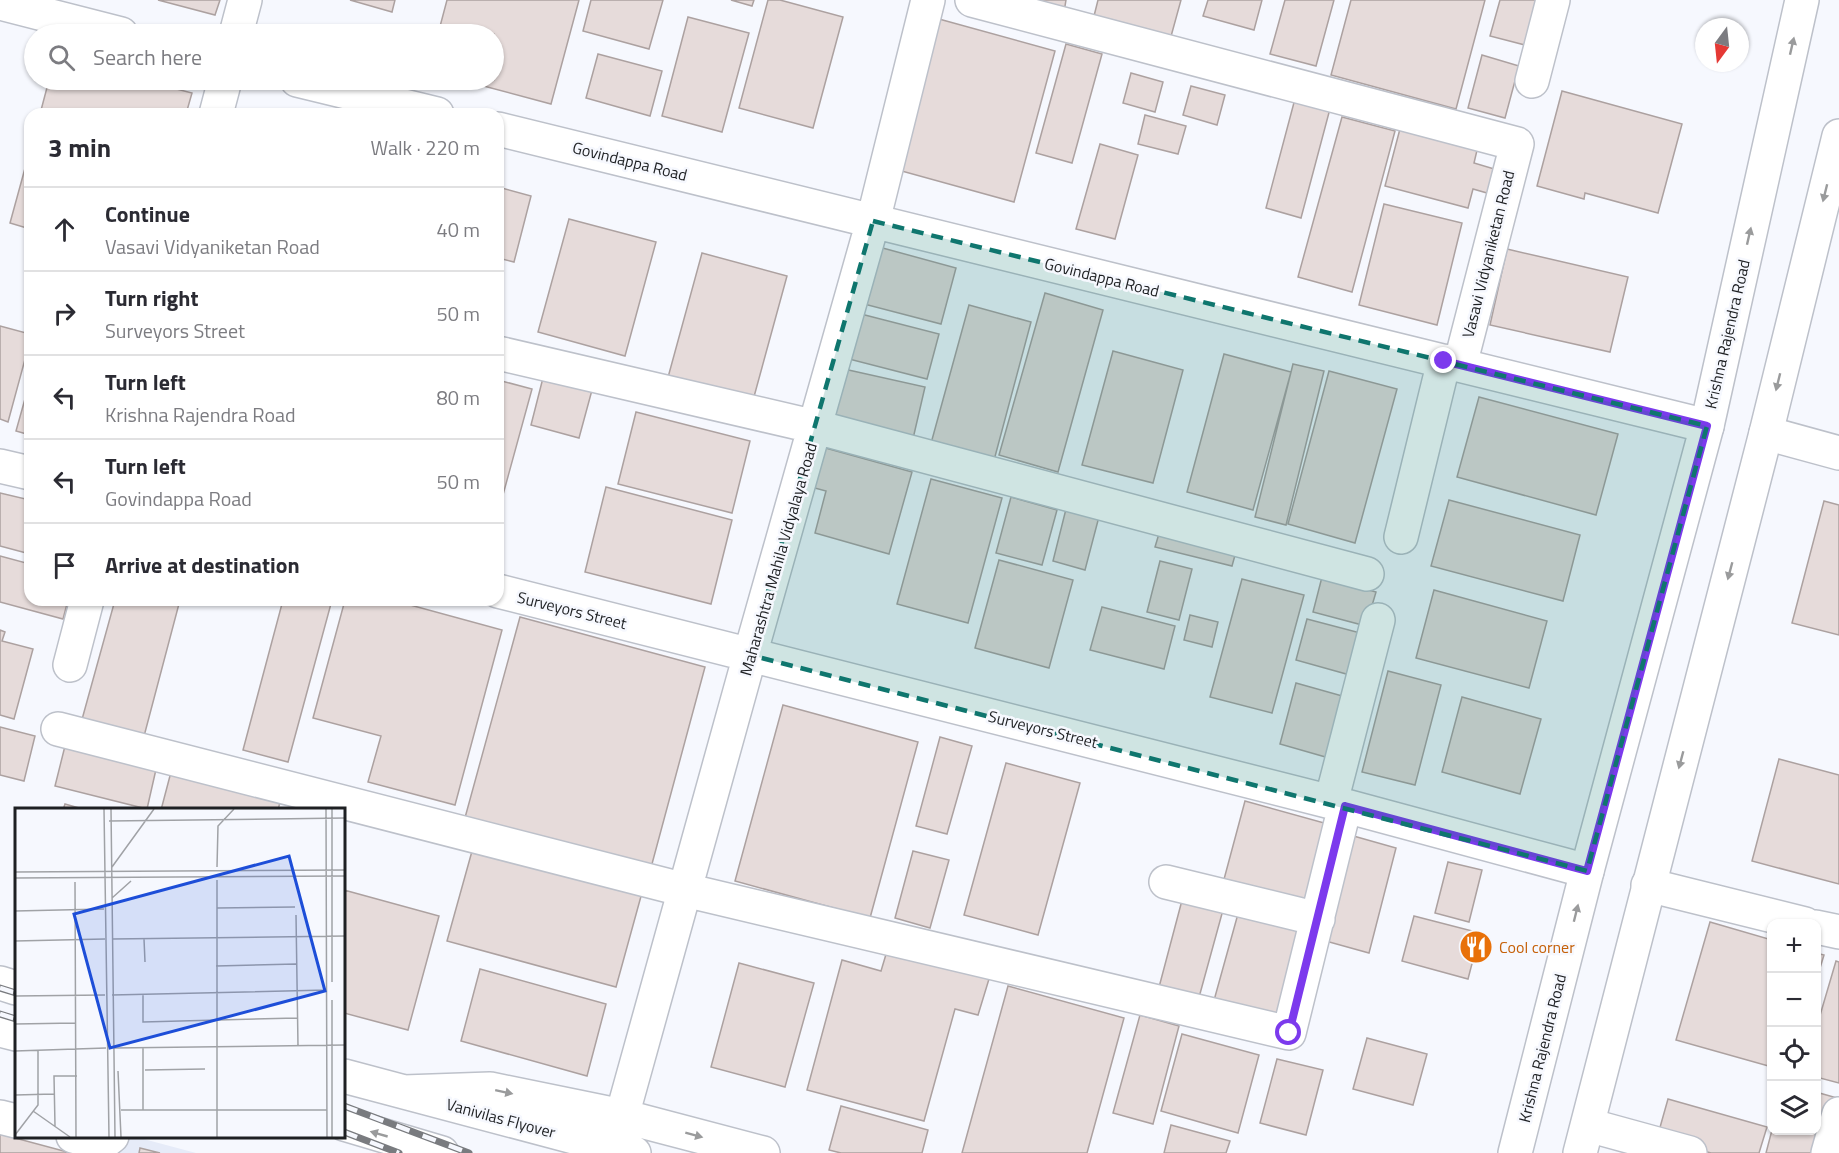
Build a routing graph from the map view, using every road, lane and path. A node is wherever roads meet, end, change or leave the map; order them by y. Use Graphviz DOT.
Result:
graph roads {
  1 [pos="245,0"];
  2 [pos="928,0"];
  3 [pos="972,0"];
  4 [pos="1553,0"];
  5 [pos="1803,0"];
  6 [pos="0,3"];
  7 [pos="82,24"];
  8 [pos="239,24"];
  9 [pos="1533,81"];
  10 [pos="222,90"];
  11 [pos="338,90"];
  12 [pos="218,108"];
  13 [pos="412,108"];
  14 [pos="504,130"];
  15 [pos="1839,136"];
  16 [pos="873,221"];
  17 [pos="504,354"];
  18 [pos="1452,363"];
  19 [pos="1707,426"];
  20 [pos="816,427"];
  21 [pos="1766,433"];
  22 [pos="1839,453"];
  23 [pos="0,466"];
  24 [pos="24,472"];
  25 [pos="1401,537"];
  26 [pos="1367,574"];
  27 [pos="504,593"];
  28 [pos="85,606"];
  29 [pos="1378,620"];
  30 [pos="750,655"];
  31 [pos="70,665"];
  32 [pos="58,729"];
  33 [pos="1338,804"];
  34 [pos="1587,871"];
  35 [pos="1166,882"];
  36 [pos="1648,885"];
  37 [pos="685,890"];
  38 [pos="1318,919"];
  39 [pos="1785,919"];
  40 [pos="1821,928"];
  41 [pos="1839,932"];
  42 [pos="0,984"];
  43 [pos="15,988"];
  44 [pos="0,1030"];
  45 [pos="15,1034"];
  46 [pos="345,1076"];
  47 [pos="404,1092"];
  48 [pos="1839,1114"];
  49 [pos="622,1116"];
  50 [pos="0,1117"];
  51 [pos="15,1121"];
  52 [pos="345,1125"];
  53 [pos="77,1138"];
  54 [pos="111,1138"];
  55 [pos="1584,1139"];
  56 [pos="428,1150"];
  57 [pos="634,1153"];
  58 [pos="763,1153"];
  59 [pos="1515,1153"];
  60 [pos="1690,1153"];
  61 [pos="1828,1153"];
  1 -- 8 [label="street"];
  2 -- 16 [label="street, Maharashtra Mahila Vidyalaya Road"];
  3 -- 18 [label="street, Vasavi Vidyaniketan Road"];
  4 -- 9 [label="street"];
  19 -- 5 [label="street, Krishna Rajendra Road, one-way"];
  6 -- 7 [label="street"];
  10 -- 12 [label="street"];
  11 -- 13 [label="street"];
  14 -- 16 [label="street, Govindappa Road"];
  15 -- 21 [label="street, one-way"];
  16 -- 18 [label="street, Govindappa Road"];
  16 -- 20 [label="street, Maharashtra Mahila Vidyalaya Road"];
  17 -- 20 [label="street"];
  18 -- 19 [label="street, Govindappa Road"];
  18 -- 25 [label="street, Vasavi Vidyaniketan Road"];
  19 -- 34 [label="street, Krishna Rajendra Road"];
  20 -- 26 [label="street"];
  20 -- 30 [label="street, Maharashtra Mahila Vidyalaya Road"];
  21 -- 22 [label="street"];
  21 -- 36 [label="street, one-way"];
  23 -- 24 [label="street"];
  27 -- 30 [label="street, Surveyors Street"];
  28 -- 31 [label="street"];
  29 -- 33 [label="street"];
  30 -- 33 [label="street, Surveyors Street"];
  30 -- 37 [label="street, Maharashtra Mahila Vidyalaya Road"];
  32 -- 37 [label="street"];
  33 -- 34 [label="street, Surveyors Street"];
  33 -- 38 [label="street"];
  59 -- 34 [label="street, Krishna Rajendra Road, one-way"];
  35 -- 38 [label="street"];
  36 -- 39 [label="street"];
  36 -- 55 [label="street"];
  37 -- 38 [label="street"];
  37 -- 49 [label="street, Maharashtra Mahila Vidyalaya Road"];
  40 -- 41 [label="street"];
  42 -- 43 [label="street"];
  44 -- 45 [label="street"];
  46 -- 47 [label="street, Vanivilas Flyover"];
  47 -- 49 [label="street, one-way"];
  47 -- 57 [label="street, Vanivilas Flyover"];
  48 -- 61 [label="street"];
  49 -- 58 [label="street, one-way"];
  50 -- 51 [label="street"];
  56 -- 52 [label="street, one-way"];
  53 -- 54 [label="street"];
  55 -- 60 [label="street"];
}
